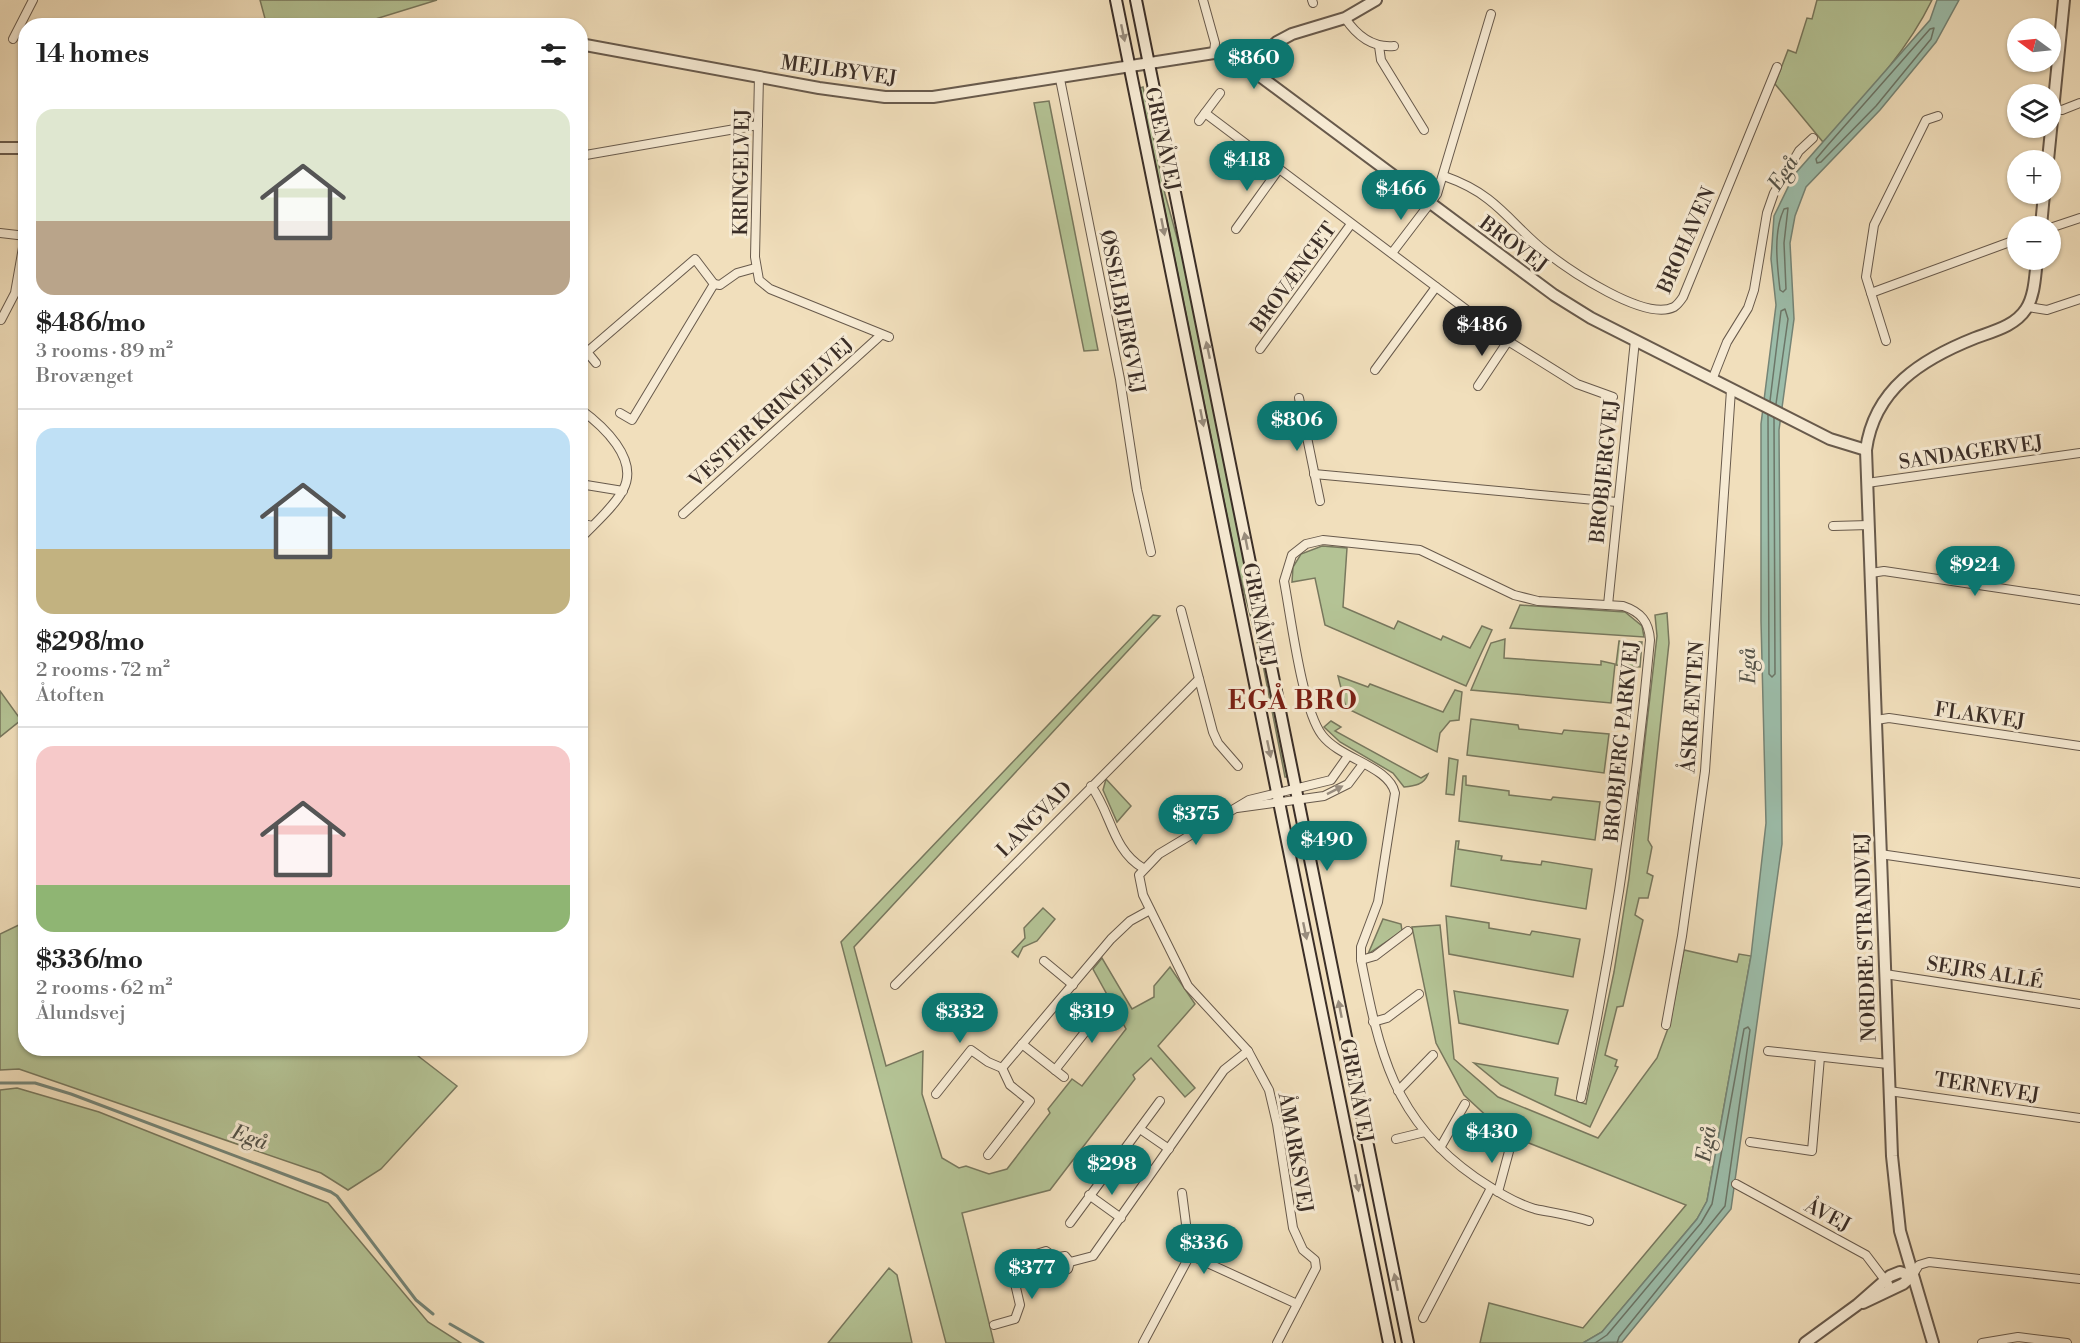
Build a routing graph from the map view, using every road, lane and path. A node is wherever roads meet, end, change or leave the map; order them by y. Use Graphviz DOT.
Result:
graph roads {
  1 [pos="33,0"];
  2 [pos="1116,0"];
  3 [pos="1136,0"];
  4 [pos="1203,0"];
  5 [pos="1376,0"];
  6 [pos="2064,0"];
  7 [pos="1491,14"];
  8 [pos="24,18"];
  9 [pos="1346,18"];
  10 [pos="18,29"];
  11 [pos="13,39"];
  12 [pos="588,45"];
  13 [pos="1379,46"];
  14 [pos="1394,46"];
  15 [pos="1214,53"];
  16 [pos="1150,63"];
  17 [pos="1130,67"];
  18 [pos="1777,67"];
  19 [pos="1249,68"];
  20 [pos="759,76"];
  21 [pos="1060,79"];
  22 [pos="2055,84"];
  23 [pos="1220,93"];
  24 [pos="2080,103"];
  25 [pos="2061,110"];
  26 [pos="1205,113"];
  27 [pos="1938,116"];
  28 [pos="1199,121"];
  29 [pos="758,125"];
  30 [pos="1424,130"];
  31 [pos="1813,138"];
  32 [pos="0,148"];
  33 [pos="18,148"];
  34 [pos="588,155"];
  35 [pos="1279,169"];
  36 [pos="1444,176"];
  37 [pos="1430,203"];
  38 [pos="2080,218"];
  39 [pos="1351,224"];
  40 [pos="2061,224"];
  41 [pos="1236,229"];
  42 [pos="0,233"];
  43 [pos="18,235"];
  44 [pos="2007,243"];
  45 [pos="1392,254"];
  46 [pos="755,268"];
  47 [pos="2036,270"];
  48 [pos="18,276"];
  49 [pos="714,284"];
  50 [pos="1436,287"];
  51 [pos="1871,293"];
  52 [pos="2080,299"];
  53 [pos="2028,307"];
  54 [pos="1,320"];
  55 [pos="1635,340"];
  56 [pos="1508,341"];
  57 [pos="1886,341"];
  58 [pos="1260,349"];
  59 [pos="588,351"];
  60 [pos="588,353"];
  61 [pos="596,363"];
  62 [pos="1375,370"];
  63 [pos="1712,380"];
  64 [pos="1478,386"];
  65 [pos="1731,390"];
  66 [pos="1613,397"];
  67 [pos="1299,398"];
  68 [pos="620,413"];
  69 [pos="588,417"];
  70 [pos="1866,450"];
  71 [pos="2080,453"];
  72 [pos="1314,474"];
  73 [pos="1867,483"];
  74 [pos="588,485"];
  75 [pos="623,491"];
  76 [pos="1320,501"];
  77 [pos="1617,502"];
  78 [pos="683,514"];
  79 [pos="588,525"];
  80 [pos="1869,525"];
  81 [pos="592,526"];
  82 [pos="1833,526"];
  83 [pos="588,530"];
  84 [pos="1151,552"];
  85 [pos="1871,573"];
  86 [pos="2080,600"];
  87 [pos="1608,605"];
  88 [pos="1181,610"];
  89 [pos="1199,679"];
  90 [pos="1876,720"];
  91 [pos="2080,746"];
  92 [pos="1348,756"];
  93 [pos="1364,764"];
  94 [pos="1238,766"];
  95 [pos="1090,786"];
  96 [pos="1297,794"];
  97 [pos="1278,798"];
  98 [pos="1880,854"];
  99 [pos="1143,868"];
  100 [pos="2080,883"];
  101 [pos="1150,910"];
  102 [pos="1408,931"];
  103 [pos="1361,960"];
  104 [pos="1044,961"];
  105 [pos="1885,974"];
  106 [pos="895,985"];
  107 [pos="1073,985"];
  108 [pos="1419,994"];
  109 [pos="1108,1003"];
  110 [pos="2080,1004"];
  111 [pos="1373,1022"];
  112 [pos="1666,1025"];
  113 [pos="1022,1044"];
  114 [pos="1248,1051"];
  115 [pos="1768,1051"];
  116 [pos="1433,1055"];
  117 [pos="1820,1057"];
  118 [pos="1888,1064"];
  119 [pos="1002,1068"];
  120 [pos="1055,1070"];
  121 [pos="1064,1077"];
  122 [pos="1398,1091"];
  123 [pos="1889,1091"];
  124 [pos="936,1094"];
  125 [pos="1581,1098"];
  126 [pos="1160,1101"];
  127 [pos="1465,1104"];
  128 [pos="2080,1118"];
  129 [pos="1140,1129"];
  130 [pos="1425,1132"];
  131 [pos="1396,1140"];
  132 [pos="1750,1142"];
  133 [pos="1511,1144"];
  134 [pos="1440,1148"];
  135 [pos="1169,1149"];
  136 [pos="988,1155"];
  137 [pos="1736,1184"];
  138 [pos="1494,1190"];
  139 [pos="1182,1193"];
  140 [pos="1089,1195"];
  141 [pos="1121,1218"];
  142 [pos="1589,1221"];
  143 [pos="1070,1223"];
  144 [pos="1190,1255"];
  145 [pos="1056,1258"];
  146 [pos="1070,1262"];
  147 [pos="1912,1275"];
  148 [pos="2080,1279"];
  149 [pos="1888,1284"];
  150 [pos="1297,1304"];
  151 [pos="1423,1318"];
  152 [pos="994,1325"];
  153 [pos="2000,1341"];
  154 [pos="1143,1343"];
  155 [pos="1277,1343"];
  156 [pos="1389,1343"];
  157 [pos="1408,1343"];
  158 [pos="1805,1343"];
  159 [pos="1933,1343"];
  160 [pos="1982,1343"];
  161 [pos="2067,1343"];
  1 -- 8 [label="street"];
  2 -- 17 [label="street, GRENÅVEJ, one-way"];
  3 -- 16 [label="street, GRENÅVEJ"];
  4 -- 15 [label="street"];
  5 -- 9 [label="street"];
  6 -- 22 [label="street"];
  7 -- 36 [label="street"];
  9 -- 13 [label="street"];
  9 -- 19 [label="street"];
  10 -- 11 [label="street"];
  12 -- 20 [label="street, MEJLBYVEJ"];
  13 -- 14 [label="street"];
  13 -- 30 [label="street"];
  15 -- 16 [label="street, BROVEJ"];
  15 -- 19 [label="street, BROVEJ"];
  16 -- 17 [label="street, MEJLBYVEJ"];
  96 -- 16 [label="street, GRENÅVEJ, one-way"];
  17 -- 21 [label="street, MEJLBYVEJ"];
  17 -- 97 [label="street, GRENÅVEJ, one-way"];
  18 -- 36 [label="street, BROHAVEN"];
  19 -- 37 [label="street, BROVEJ"];
  20 -- 21 [label="street, MEJLBYVEJ"];
  20 -- 29 [label="street, KRINGELVEJ"];
  21 -- 84 [label="street, ØSSELBJERGVEJ"];
  23 -- 26 [label="street"];
  24 -- 25 [label="street"];
  26 -- 28 [label="street"];
  26 -- 35 [label="street, BROVÆNGET"];
  27 -- 51 [label="street"];
  29 -- 34 [label="street"];
  29 -- 46 [label="street, KRINGELVEJ"];
  31 -- 63 [label="street"];
  32 -- 33 [label="street"];
  35 -- 39 [label="street, BROVÆNGET"];
  35 -- 41 [label="street"];
  36 -- 37 [label="street"];
  37 -- 45 [label="street"];
  37 -- 55 [label="street, BROVEJ"];
  38 -- 40 [label="street"];
  39 -- 45 [label="street, BROVÆNGET"];
  39 -- 58 [label="street, BROVÆNGET"];
  42 -- 43 [label="street"];
  44 -- 51 [label="street"];
  45 -- 50 [label="street, BROVÆNGET"];
  46 -- 49 [label="street"];
  46 -- 78 [label="street, VESTER KRINGELVEJ"];
  47 -- 53 [label="street"];
  48 -- 54 [label="street"];
  49 -- 59 [label="street"];
  49 -- 68 [label="street"];
  50 -- 56 [label="street, BROVÆNGET"];
  50 -- 62 [label="street"];
  51 -- 57 [label="street"];
  52 -- 53 [label="street"];
  53 -- 70 [label="street, NORDRE STRANDVEJ"];
  55 -- 63 [label="street, BROVEJ"];
  55 -- 77 [label="street, BROBJERGVEJ"];
  56 -- 64 [label="street"];
  56 -- 66 [label="street, BROVÆNGET"];
  60 -- 61 [label="street"];
  63 -- 65 [label="street, BROVEJ"];
  65 -- 70 [label="street, BROVEJ"];
  65 -- 112 [label="street, ÅSKRÆNTEN"];
  67 -- 72 [label="street"];
  69 -- 75 [label="street"];
  70 -- 73 [label="street, NORDRE STRANDVEJ"];
  71 -- 73 [label="street, SANDAGERVEJ"];
  72 -- 76 [label="street"];
  72 -- 77 [label="street"];
  73 -- 80 [label="street, NORDRE STRANDVEJ"];
  74 -- 75 [label="street"];
  75 -- 81 [label="street"];
  77 -- 87 [label="street, BROBJERGVEJ"];
  79 -- 81 [label="street"];
  80 -- 82 [label="street"];
  80 -- 85 [label="street, NORDRE STRANDVEJ"];
  81 -- 83 [label="street"];
  85 -- 86 [label="street"];
  85 -- 90 [label="street, NORDRE STRANDVEJ"];
  87 -- 92 [label="street, BROBJERG PARKVEJ"];
  87 -- 125 [label="street, BROBJERG PARKVEJ"];
  88 -- 89 [label="street"];
  89 -- 94 [label="street"];
  89 -- 95 [label="street, LANGVAD"];
  90 -- 91 [label="street, FLAKVEJ"];
  90 -- 98 [label="street, NORDRE STRANDVEJ"];
  92 -- 93 [label="street, BROBJERG PARKVEJ"];
  92 -- 96 [label="street"];
  96 -- 93 [label="street, one-way"];
  93 -- 103 [label="street, BROBJERG PARKVEJ"];
  95 -- 99 [label="street"];
  95 -- 106 [label="street, LANGVAD"];
  96 -- 97 [label="street"];
  157 -- 96 [label="street, GRENÅVEJ, one-way"];
  97 -- 99 [label="street"];
  97 -- 156 [label="street, GRENÅVEJ, one-way"];
  98 -- 100 [label="street"];
  98 -- 105 [label="street, NORDRE STRANDVEJ"];
  99 -- 101 [label="street, ÅMARKSVEJ"];
  101 -- 107 [label="street"];
  101 -- 114 [label="street, ÅMARKSVEJ"];
  102 -- 103 [label="street"];
  103 -- 111 [label="street, BROBJERG PARKVEJ"];
  104 -- 107 [label="street"];
  105 -- 110 [label="street, SEJRS ALLÉ"];
  105 -- 118 [label="street, NORDRE STRANDVEJ"];
  107 -- 113 [label="street"];
  108 -- 111 [label="street"];
  109 -- 120 [label="street"];
  111 -- 122 [label="street, BROBJERG PARKVEJ"];
  113 -- 119 [label="street"];
  113 -- 120 [label="street"];
  114 -- 135 [label="street"];
  114 -- 150 [label="street, ÅMARKSVEJ"];
  115 -- 117 [label="street"];
  116 -- 122 [label="street"];
  117 -- 118 [label="street"];
  117 -- 132 [label="street"];
  118 -- 123 [label="street, NORDRE STRANDVEJ"];
  119 -- 124 [label="street"];
  119 -- 136 [label="street"];
  120 -- 121 [label="street"];
  122 -- 130 [label="street, BROBJERG PARKVEJ"];
  123 -- 128 [label="street, TERNEVEJ"];
  123 -- 147 [label="street, NORDRE STRANDVEJ"];
  126 -- 129 [label="street"];
  127 -- 134 [label="street"];
  129 -- 135 [label="street"];
  129 -- 140 [label="street"];
  130 -- 131 [label="street"];
  130 -- 134 [label="street, BROBJERG PARKVEJ"];
  133 -- 138 [label="street"];
  134 -- 138 [label="street, BROBJERG PARKVEJ"];
  135 -- 141 [label="street"];
  137 -- 149 [label="street, ÅVEJ"];
  138 -- 142 [label="street, BROBJERG PARKVEJ"];
  138 -- 151 [label="street"];
  139 -- 144 [label="street"];
  140 -- 141 [label="street"];
  140 -- 143 [label="street"];
  141 -- 146 [label="street"];
  144 -- 150 [label="street"];
  144 -- 154 [label="street"];
  145 -- 146 [label="street"];
  145 -- 146 [label="street"];
  145 -- 152 [label="street"];
  147 -- 148 [label="street"];
  147 -- 149 [label="street"];
  147 -- 159 [label="street, NORDRE STRANDVEJ"];
  149 -- 158 [label="street"];
  150 -- 155 [label="street"];
  153 -- 160 [label="street"];
  153 -- 161 [label="street"];
}
